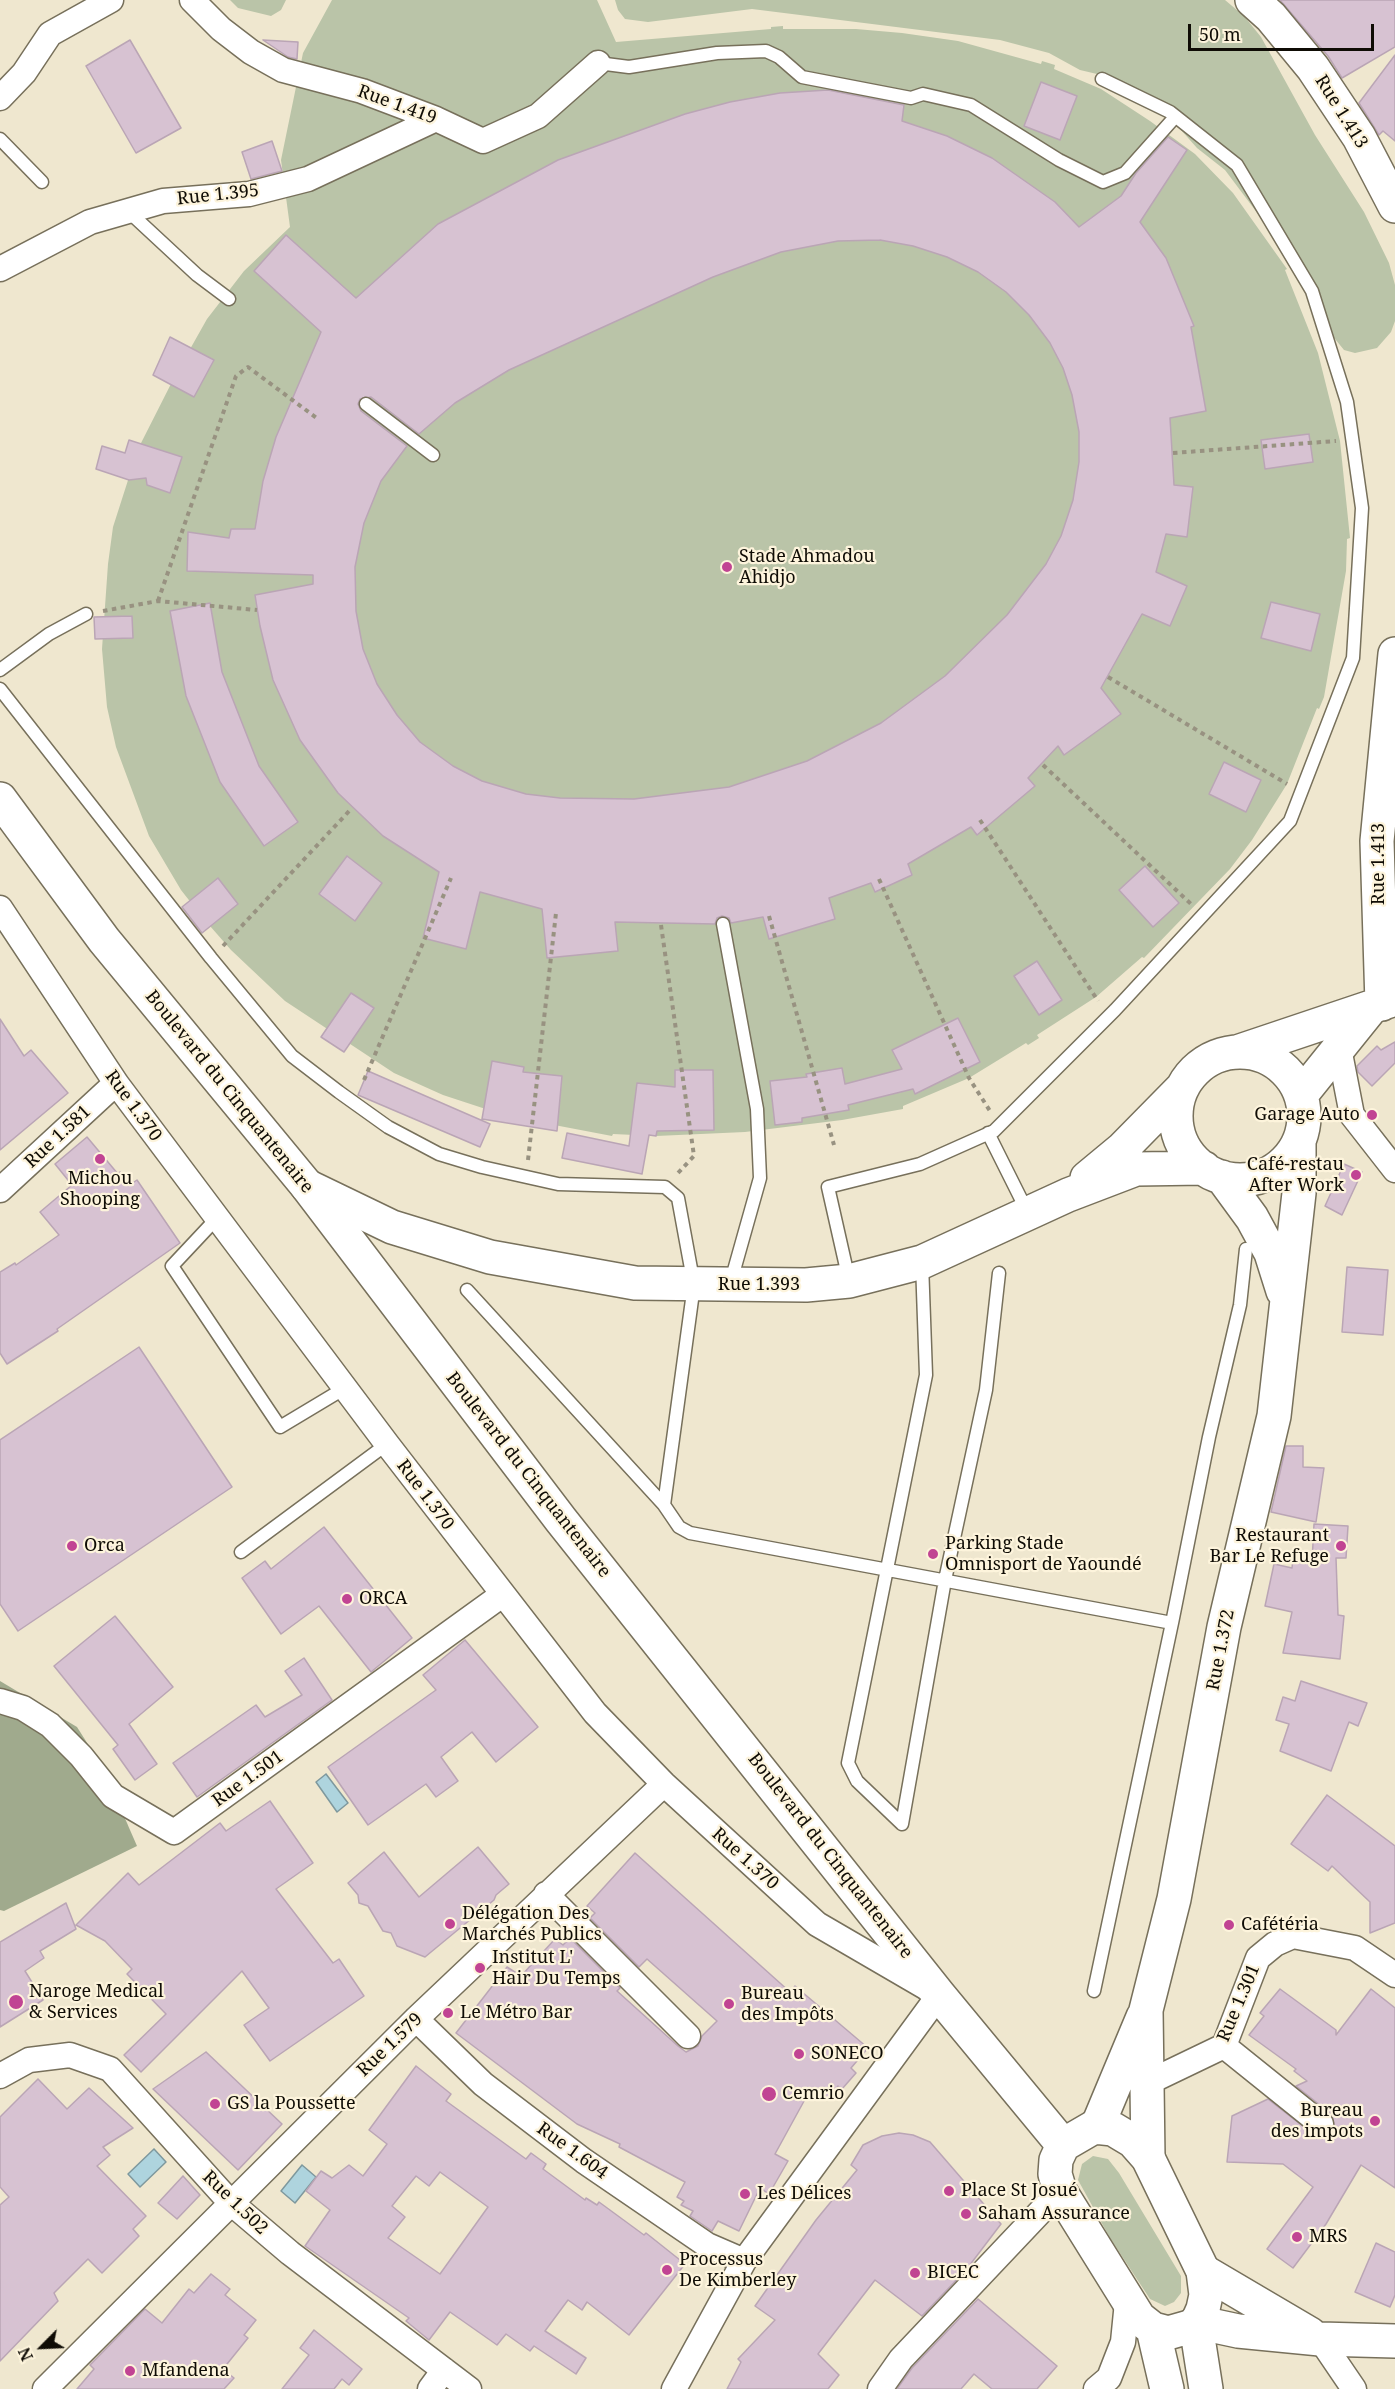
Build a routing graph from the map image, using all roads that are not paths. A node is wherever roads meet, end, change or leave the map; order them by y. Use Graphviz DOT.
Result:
graph roads {
  1 [pos="111,0"];
  2 [pos="192,0"];
  3 [pos="1261,6"];
  4 [pos="598,63"];
  5 [pos="1102,79"];
  6 [pos="0,98"];
  7 [pos="1175,117"];
  8 [pos="436,119"];
  9 [pos="0,139"];
  10 [pos="42,182"];
  11 [pos="1395,206"];
  12 [pos="129,211"];
  13 [pos="0,269"];
  14 [pos="229,299"];
  15 [pos="366,404"];
  16 [pos="433,455"];
  17 [pos="86,614"];
  18 [pos="1395,654"];
  19 [pos="0,670"];
  20 [pos="0,688"];
  21 [pos="0,799"];
  22 [pos="0,908"];
  23 [pos="723,924"];
  24 [pos="1383,1004"];
  25 [pos="1339,1048"];
  26 [pos="1237,1052"];
  27 [pos="116,1083"];
  28 [pos="1183,1087"];
  29 [pos="1301,1095"];
  30 [pos="988,1133"];
  31 [pos="1299,1141"];
  32 [pos="1395,1170"];
  33 [pos="1213,1173"];
  34 [pos="307,1186"];
  35 [pos="0,1190"];
  36 [pos="1068,1195"];
  37 [pos="1029,1214"];
  38 [pos="217,1218"];
  39 [pos="1246,1249"];
  40 [pos="922,1262"];
  41 [pos="999,1273"];
  42 [pos="849,1281"];
  43 [pos="694,1285"];
  44 [pos="730,1285"];
  45 [pos="467,1290"];
  46 [pos="1287,1304"];
  47 [pos="345,1388"];
  48 [pos="387,1444"];
  49 [pos="664,1505"];
  50 [pos="241,1552"];
  51 [pos="887,1569"];
  52 [pos="945,1580"];
  53 [pos="502,1595"];
  54 [pos="1172,1623"];
  55 [pos="0,1701"];
  56 [pos="664,1784"];
  57 [pos="546,1894"];
  58 [pos="1395,1975"];
  59 [pos="1094,1991"];
  60 [pos="939,1995"];
  61 [pos="1146,2010"];
  62 [pos="416,2019"];
  63 [pos="688,2036"];
  64 [pos="1224,2046"];
  65 [pos="0,2076"];
  66 [pos="1147,2083"];
  67 [pos="1321,2124"];
  68 [pos="1097,2127"];
  69 [pos="1063,2145"];
  70 [pos="1148,2158"];
  71 [pos="1060,2191"];
  72 [pos="230,2202"];
  73 [pos="744,2261"];
  74 [pos="1203,2271"];
  75 [pos="1127,2302"];
  76 [pos="1196,2323"];
  77 [pos="1153,2329"];
  78 [pos="1394,2338"];
  79 [pos="1320,2339"];
  80 [pos="437,2380"];
  81 [pos="45,2389"];
  82 [pos="470,2389"];
  83 [pos="674,2389"];
  84 [pos="880,2389"];
  85 [pos="1096,2389"];
  86 [pos="1167,2389"];
  87 [pos="1206,2389"];
  88 [pos="1354,2389"];
  1 -- 6 [label="street"];
  2 -- 8 [label="street, Rue 1.419"];
  3 -- 11 [label="main road, Rue 1.413"];
  4 -- 7 [label="lane"];
  4 -- 8 [label="street, Rue 1.419"];
  5 -- 7 [label="lane"];
  7 -- 30 [label="lane"];
  8 -- 12 [label="street, Rue 1.395"];
  9 -- 10 [label="lane"];
  12 -- 13 [label="street, Rue 1.395"];
  12 -- 14 [label="lane"];
  15 -- 16 [label="lane"];
  17 -- 19 [label="lane"];
  18 -- 24 [label="main road, Rue 1.413"];
  20 -- 43 [label="lane"];
  21 -- 34 [label="main road, Boulevard du Cinquantenaire"];
  22 -- 27 [label="street, Rue 1.370"];
  23 -- 44 [label="lane"];
  24 -- 25 [label="main road"];
  24 -- 26 [label="main road"];
  25 -- 29 [label="main road"];
  25 -- 32 [label="street"];
  26 -- 28 [label="main road"];
  26 -- 29 [label="main road"];
  27 -- 35 [label="street, Rue 1.581"];
  27 -- 38 [label="street, Rue 1.370"];
  28 -- 33 [label="main road"];
  28 -- 36 [label="main road"];
  29 -- 31 [label="main road"];
  30 -- 37 [label="lane"];
  30 -- 42 [label="lane"];
  31 -- 33 [label="main road"];
  31 -- 46 [label="main road, Rue 1.372"];
  33 -- 36 [label="main road, Rue 1.393"];
  33 -- 46 [label="main road"];
  34 -- 43 [label="main road, Rue 1.393"];
  34 -- 60 [label="main road, Boulevard du Cinquantenaire"];
  36 -- 37 [label="main road, Rue 1.393"];
  37 -- 40 [label="main road, Rue 1.393"];
  38 -- 47 [label="street, Rue 1.370"];
  38 -- 47 [label="lane"];
  39 -- 54 [label="lane"];
  40 -- 42 [label="main road, Rue 1.393"];
  40 -- 51 [label="lane"];
  41 -- 52 [label="lane"];
  42 -- 44 [label="main road, Rue 1.393"];
  43 -- 44 [label="main road, Rue 1.393"];
  43 -- 49 [label="lane"];
  45 -- 49 [label="lane"];
  46 -- 61 [label="main road, Rue 1.372"];
  47 -- 48 [label="street, Rue 1.370"];
  48 -- 50 [label="lane"];
  48 -- 53 [label="street, Rue 1.370"];
  49 -- 51 [label="lane"];
  51 -- 52 [label="lane"];
  51 -- 52 [label="lane"];
  52 -- 54 [label="lane"];
  53 -- 55 [label="street, Rue 1.501"];
  53 -- 56 [label="street, Rue 1.370"];
  54 -- 59 [label="lane"];
  56 -- 57 [label="street, Rue 1.579"];
  56 -- 60 [label="street, Rue 1.370"];
  57 -- 62 [label="street, Rue 1.579"];
  57 -- 63 [label="street"];
  58 -- 64 [label="street, Rue 1.301"];
  60 -- 69 [label="main road, Boulevard du Cinquantenaire"];
  60 -- 73 [label="street"];
  61 -- 66 [label="main road, Rue 1.372"];
  61 -- 68 [label="main road"];
  62 -- 72 [label="street, Rue 1.579"];
  62 -- 73 [label="street, Rue 1.604"];
  64 -- 66 [label="street, Rue 1.301"];
  64 -- 67 [label="street"];
  65 -- 72 [label="street, Rue 1.502"];
  66 -- 70 [label="main road, Rue 1.372"];
  68 -- 69 [label="main road"];
  68 -- 70 [label="main road"];
  69 -- 71 [label="main road"];
  70 -- 74 [label="main road"];
  71 -- 75 [label="main road"];
  71 -- 84 [label="street"];
  72 -- 80 [label="street, Rue 1.502"];
  72 -- 81 [label="street, Rue 1.579"];
  73 -- 83 [label="street"];
  74 -- 76 [label="main road"];
  74 -- 79 [label="main road"];
  75 -- 77 [label="main road"];
  75 -- 85 [label="street"];
  76 -- 77 [label="main road"];
  76 -- 79 [label="main road"];
  76 -- 87 [label="main road"];
  77 -- 86 [label="main road"];
  78 -- 79 [label="main road"];
  79 -- 88 [label="street"];
  80 -- 82 [label="street, Rue 1.502"];
}
